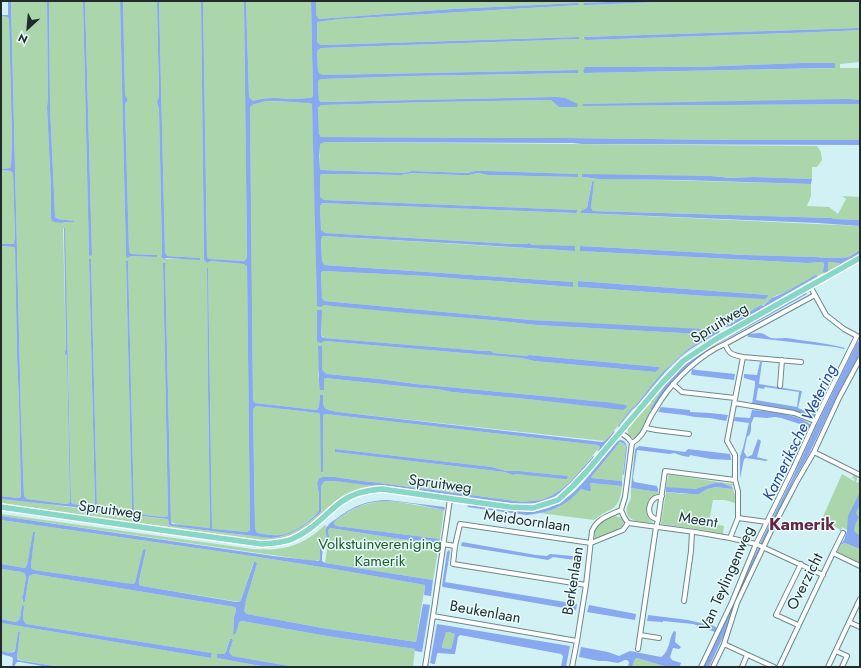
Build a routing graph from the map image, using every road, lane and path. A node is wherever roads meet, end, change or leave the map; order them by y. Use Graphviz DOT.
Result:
graph roads {
  1 [pos="860,258"];
  2 [pos="810,286"];
  3 [pos="815,295"];
  4 [pos="859,337"];
  5 [pos="725,344"];
  6 [pos="743,357"];
  7 [pos="860,359"];
  8 [pos="782,360"];
  9 [pos="801,362"];
  10 [pos="673,384"];
  11 [pos="780,386"];
  12 [pos="734,401"];
  13 [pos="815,421"];
  14 [pos="646,428"];
  15 [pos="620,432"];
  16 [pos="689,434"];
  17 [pos="632,443"];
  18 [pos="814,452"];
  19 [pos="860,475"];
  20 [pos="735,480"];
  21 [pos="662,496"];
  22 [pos="450,499"];
  23 [pos="1,507"];
  24 [pos="621,510"];
  25 [pos="738,518"];
  26 [pos="658,520"];
  27 [pos="767,522"];
  28 [pos="628,523"];
  29 [pos="656,527"];
  30 [pos="692,532"];
  31 [pos="843,532"];
  32 [pos="730,538"];
  33 [pos="591,543"];
  34 [pos="443,544"];
  35 [pos="760,545"];
  36 [pos="455,546"];
  37 [pos="833,553"];
  38 [pos="801,564"];
  39 [pos="860,566"];
  40 [pos="823,575"];
  41 [pos="586,585"];
  42 [pos="860,599"];
  43 [pos="684,601"];
  44 [pos="433,616"];
  45 [pos="849,622"];
  46 [pos="798,625"];
  47 [pos="860,627"];
  48 [pos="640,635"];
  49 [pos="659,638"];
  50 [pos="577,641"];
  51 [pos="724,644"];
  52 [pos="638,649"];
  53 [pos="836,651"];
  54 [pos="747,655"];
  55 [pos="425,667"];
  56 [pos="572,667"];
  57 [pos="701,667"];
  58 [pos="713,667"];
  59 [pos="742,667"];
  60 [pos="774,667"];
  61 [pos="779,667"];
  62 [pos="828,667"];
  63 [pos="842,667"];
  1 -- 2 [label="main road"];
  2 -- 3 [label="street, Van Teylingenweg"];
  2 -- 15 [label="main road, Spruitweg"];
  3 -- 4 [label="street, Van Teylingenweg"];
  3 -- 5 [label="street"];
  4 -- 13 [label="street, Van Teylingenweg"];
  5 -- 6 [label="street"];
  5 -- 10 [label="street"];
  6 -- 8 [label="street"];
  6 -- 12 [label="street"];
  7 -- 18 [label="street"];
  8 -- 9 [label="street"];
  8 -- 11 [label="street"];
  10 -- 12 [label="street"];
  10 -- 14 [label="street"];
  12 -- 13 [label="street"];
  12 -- 20 [label="street"];
  13 -- 27 [label="street, Van Teylingenweg"];
  14 -- 16 [label="street"];
  14 -- 17 [label="street"];
  15 -- 17 [label="street"];
  15 -- 22 [label="main road, Spruitweg"];
  17 -- 24 [label="street"];
  18 -- 19 [label="street"];
  18 -- 35 [label="street"];
  20 -- 21 [label="street"];
  20 -- 25 [label="street"];
  21 -- 26 [label="street"];
  21 -- 26 [label="street"];
  22 -- 23 [label="main road, Spruitweg"];
  22 -- 34 [label="street, Beukenlaan"];
  24 -- 28 [label="street"];
  24 -- 33 [label="street"];
  25 -- 27 [label="street"];
  25 -- 32 [label="street"];
  26 -- 29 [label="street"];
  27 -- 35 [label="street, Van Teylingenweg"];
  28 -- 29 [label="street, Meent"];
  28 -- 33 [label="street, Berkenlaan"];
  29 -- 30 [label="street, Meent"];
  29 -- 48 [label="street"];
  30 -- 32 [label="street, Meent"];
  30 -- 43 [label="street"];
  31 -- 37 [label="street"];
  32 -- 35 [label="street, Meent"];
  33 -- 36 [label="street, Meidoornlaan"];
  33 -- 41 [label="street, Berkenlaan"];
  34 -- 36 [label="street"];
  34 -- 44 [label="street, Beukenlaan"];
  35 -- 38 [label="street, Meent"];
  35 -- 51 [label="street"];
  35 -- 57 [label="street, Van Teylingenweg"];
  36 -- 41 [label="street"];
  37 -- 39 [label="street, Overzicht"];
  37 -- 40 [label="street, Overzicht"];
  38 -- 40 [label="street, Meent"];
  38 -- 46 [label="street, Overzicht"];
  40 -- 46 [label="street, Overzicht"];
  41 -- 50 [label="street, Berkenlaan"];
  42 -- 45 [label="street"];
  44 -- 50 [label="street, Beukenlaan"];
  44 -- 55 [label="street"];
  45 -- 47 [label="street"];
  45 -- 53 [label="street"];
  46 -- 61 [label="street, Overzicht"];
  48 -- 49 [label="street"];
  48 -- 52 [label="street"];
  50 -- 56 [label="street"];
  51 -- 54 [label="street"];
  51 -- 58 [label="street"];
  53 -- 62 [label="street"];
  53 -- 63 [label="street"];
  54 -- 59 [label="street"];
  54 -- 60 [label="street"];
}
